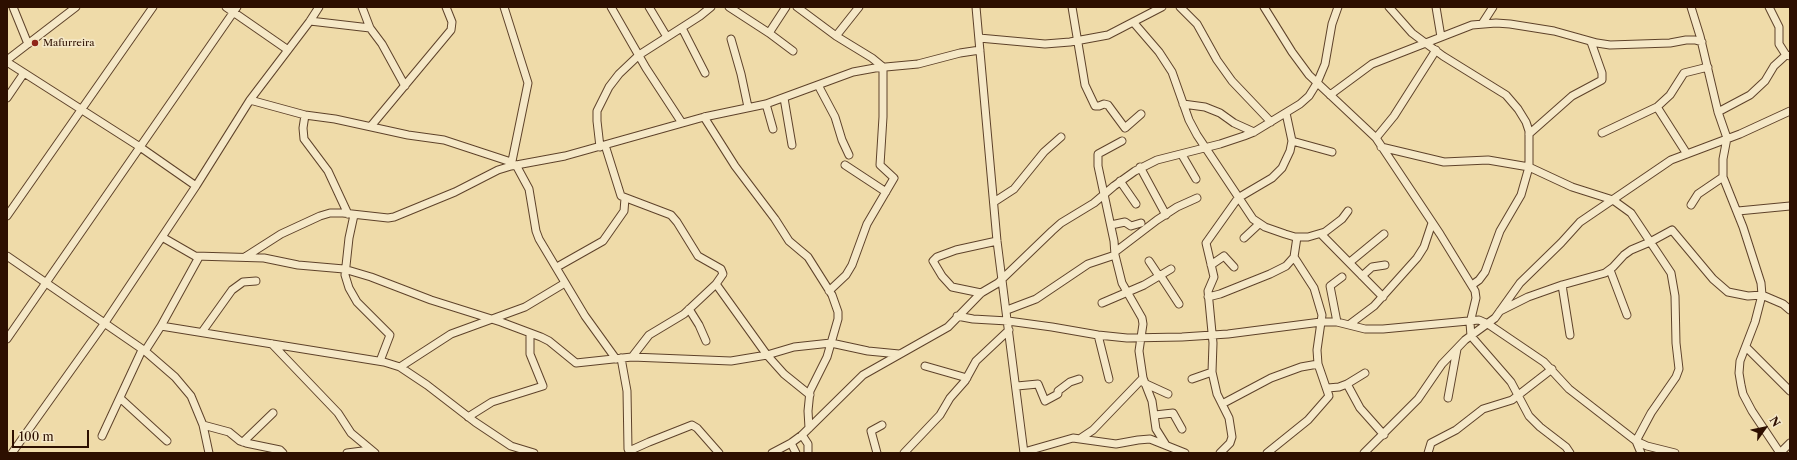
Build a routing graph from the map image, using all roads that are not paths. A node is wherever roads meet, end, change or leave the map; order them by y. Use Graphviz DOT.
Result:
graph roads {
  1 [pos="13,7"];
  2 [pos="76,7"];
  3 [pos="154,7"];
  4 [pos="226,7"];
  5 [pos="319,7"];
  6 [pos="362,7"];
  7 [pos="446,7"];
  8 [pos="504,7"];
  9 [pos="611,7"];
  10 [pos="649,7"];
  11 [pos="711,7"];
  12 [pos="729,7"];
  13 [pos="786,7"];
  14 [pos="797,7"];
  15 [pos="859,7"];
  16 [pos="976,7"];
  17 [pos="1072,7"];
  18 [pos="1162,7"];
  19 [pos="1180,7"];
  20 [pos="1264,7"];
  21 [pos="1338,7"];
  22 [pos="1390,7"];
  23 [pos="1436,7"];
  24 [pos="1494,7"];
  25 [pos="1691,7"];
  26 [pos="1769,7"];
  27 [pos="235,9"];
  28 [pos="310,21"];
  29 [pos="1134,23"];
  30 [pos="1482,24"];
  31 [pos="370,28"];
  32 [pos="682,28"];
  33 [pos="1697,29"];
  34 [pos="769,32"];
  35 [pos="836,36"];
  36 [pos="667,37"];
  37 [pos="978,38"];
  38 [pos="1441,38"];
  39 [pos="731,39"];
  40 [pos="1078,40"];
  41 [pos="1686,40"];
  42 [pos="1591,42"];
  43 [pos="1702,42"];
  44 [pos="1426,43"];
  45 [pos="28,44"];
  46 [pos="288,50"];
  47 [pos="980,50"];
  48 [pos="1436,50"];
  49 [pos="793,51"];
  50 [pos="639,55"];
  51 [pos="1788,55"];
  52 [pos="7,61"];
  53 [pos="883,67"];
  54 [pos="1708,67"];
  55 [pos="24,73"];
  56 [pos="705,73"];
  57 [pos="1317,83"];
  58 [pos="818,85"];
  59 [pos="405,86"];
  60 [pos="1330,95"];
  61 [pos="7,98"];
  62 [pos="784,98"];
  63 [pos="250,100"];
  64 [pos="766,104"];
  65 [pos="1183,104"];
  66 [pos="748,107"];
  67 [pos="1657,107"];
  68 [pos="80,110"];
  69 [pos="1790,111"];
  70 [pos="1718,112"];
  71 [pos="1286,113"];
  72 [pos="1141,114"];
  73 [pos="305,115"];
  74 [pos="704,117"];
  75 [pos="1271,122"];
  76 [pos="682,123"];
  77 [pos="371,126"];
  78 [pos="773,130"];
  79 [pos="1254,132"];
  80 [pos="1602,133"];
  81 [pos="1529,134"];
  82 [pos="1061,137"];
  83 [pos="1376,138"];
  84 [pos="1727,138"];
  85 [pos="1122,141"];
  86 [pos="1292,141"];
  87 [pos="792,145"];
  88 [pos="602,146"];
  89 [pos="140,147"];
  90 [pos="1381,147"];
  91 [pos="1206,148"];
  92 [pos="1332,152"];
  93 [pos="1687,154"];
  94 [pos="849,155"];
  95 [pos="1182,155"];
  96 [pos="513,164"];
  97 [pos="845,166"];
  98 [pos="1529,166"];
  99 [pos="1140,167"];
  100 [pos="1723,177"];
  101 [pos="1196,179"];
  102 [pos="1120,181"];
  103 [pos="196,186"];
  104 [pos="886,192"];
  105 [pos="1103,196"];
  106 [pos="625,198"];
  107 [pos="1197,198"];
  108 [pos="1238,198"];
  109 [pos="1613,200"];
  110 [pos="994,202"];
  111 [pos="1136,204"];
  112 [pos="1691,205"];
  113 [pos="1790,206"];
  114 [pos="1348,211"];
  115 [pos="1738,211"];
  116 [pos="351,214"];
  117 [pos="1166,215"];
  118 [pos="7,216"];
  119 [pos="1141,223"];
  120 [pos="1432,223"];
  121 [pos="1259,224"];
  122 [pos="1111,225"];
  123 [pos="1321,234"];
  124 [pos="1384,234"];
  125 [pos="162,237"];
  126 [pos="1297,237"];
  127 [pos="1244,238"];
  128 [pos="997,241"];
  129 [pos="1650,242"];
  130 [pos="267,243"];
  131 [pos="1115,253"];
  132 [pos="7,256"];
  133 [pos="199,257"];
  134 [pos="245,257"];
  135 [pos="1294,257"];
  136 [pos="264,258"];
  137 [pos="1149,262"];
  138 [pos="1350,262"];
  139 [pos="1385,264"];
  140 [pos="1211,265"];
  141 [pos="557,267"];
  142 [pos="1234,267"];
  143 [pos="344,269"];
  144 [pos="1171,269"];
  145 [pos="1610,270"];
  146 [pos="1160,276"];
  147 [pos="1362,276"];
  148 [pos="1342,277"];
  149 [pos="1002,278"];
  150 [pos="256,281"];
  151 [pos="46,283"];
  152 [pos="565,283"];
  153 [pos="716,284"];
  154 [pos="1472,285"];
  155 [pos="1562,285"];
  156 [pos="829,291"];
  157 [pos="1127,292"];
  158 [pos="981,293"];
  159 [pos="1762,295"];
  160 [pos="1208,297"];
  161 [pos="1383,297"];
  162 [pos="1102,303"];
  163 [pos="1179,304"];
  164 [pos="689,309"];
  165 [pos="1007,310"];
  166 [pos="1790,310"];
  167 [pos="1500,311"];
  168 [pos="1627,315"];
  169 [pos="957,316"];
  170 [pos="494,320"];
  171 [pos="1470,320"];
  172 [pos="1008,321"];
  173 [pos="1321,322"];
  174 [pos="1338,322"];
  175 [pos="104,324"];
  176 [pos="1350,324"];
  177 [pos="1488,324"];
  178 [pos="162,326"];
  179 [pos="1009,330"];
  180 [pos="202,332"];
  181 [pos="530,334"];
  182 [pos="1098,335"];
  183 [pos="1212,335"];
  184 [pos="1570,335"];
  185 [pos="1142,336"];
  186 [pos="1471,336"];
  187 [pos="7,339"];
  188 [pos="706,341"];
  189 [pos="832,343"];
  190 [pos="272,344"];
  191 [pos="1746,347"];
  192 [pos="1457,348"];
  193 [pos="144,351"];
  194 [pos="899,354"];
  195 [pos="767,355"];
  196 [pos="632,357"];
  197 [pos="618,358"];
  198 [pos="380,361"];
  199 [pos="1318,364"];
  200 [pos="925,366"];
  201 [pos="400,367"];
  202 [pos="1552,369"];
  203 [pos="1212,372"];
  204 [pos="1365,373"];
  205 [pos="967,378"];
  206 [pos="1079,379"];
  207 [pos="1109,379"];
  208 [pos="1192,379"];
  209 [pos="1143,381"];
  210 [pos="1347,384"];
  211 [pos="1788,385"];
  212 [pos="1017,386"];
  213 [pos="1328,388"];
  214 [pos="1168,394"];
  215 [pos="810,395"];
  216 [pos="1519,396"];
  217 [pos="120,398"];
  218 [pos="1448,398"];
  219 [pos="1222,404"];
  220 [pos="273,413"];
  221 [pos="1155,415"];
  222 [pos="468,417"];
  223 [pos="203,425"];
  224 [pos="882,425"];
  225 [pos="810,428"];
  226 [pos="1182,429"];
  227 [pos="802,435"];
  228 [pos="1384,435"];
  229 [pos="102,436"];
  230 [pos="357,438"];
  231 [pos="1081,438"];
  232 [pos="1636,441"];
  233 [pos="167,442"];
  234 [pos="243,442"];
  235 [pos="791,443"];
  236 [pos="1790,443"];
  237 [pos="1166,446"];
  238 [pos="372,451"];
  239 [pos="9,452"];
  240 [pos="208,452"];
  241 [pos="356,452"];
  242 [pos="628,452"];
  243 [pos="907,452"];
  244 [pos="1024,452"];
  245 [pos="283,453"];
  246 [pos="347,453"];
  247 [pos="534,453"];
  248 [pos="719,453"];
  249 [pos="772,453"];
  250 [pos="796,453"];
  251 [pos="808,453"];
  252 [pos="877,453"];
  253 [pos="1185,453"];
  254 [pos="1220,453"];
  255 [pos="1267,453"];
  256 [pos="1364,453"];
  257 [pos="1428,453"];
  258 [pos="1570,453"];
  259 [pos="1641,453"];
  260 [pos="1675,453"];
  261 [pos="1780,453"];
  1 -- 45 [label="street"];
  2 -- 45 [label="street"];
  3 -- 68 [label="street"];
  4 -- 27 [label="street"];
  5 -- 28 [label="street"];
  6 -- 31 [label="street"];
  7 -- 59 [label="street"];
  8 -- 96 [label="street"];
  9 -- 50 [label="street"];
  10 -- 36 [label="street"];
  11 -- 32 [label="street"];
  12 -- 34 [label="street"];
  13 -- 34 [label="street"];
  14 -- 35 [label="street"];
  15 -- 35 [label="street"];
  16 -- 37 [label="street"];
  17 -- 40 [label="street"];
  18 -- 29 [label="street"];
  19 -- 75 [label="street"];
  20 -- 57 [label="street"];
  21 -- 57 [label="street"];
  22 -- 44 [label="street"];
  23 -- 38 [label="street"];
  24 -- 30 [label="street"];
  25 -- 33 [label="street"];
  26 -- 51 [label="street"];
  27 -- 46 [label="street"];
  27 -- 89 [label="street"];
  28 -- 31 [label="street"];
  28 -- 46 [label="street"];
  29 -- 40 [label="street"];
  29 -- 65 [label="street"];
  30 -- 38 [label="street"];
  30 -- 42 [label="street"];
  31 -- 59 [label="street"];
  32 -- 36 [label="street"];
  32 -- 56 [label="street"];
  33 -- 41 [label="street"];
  33 -- 43 [label="street"];
  34 -- 49 [label="street"];
  35 -- 53 [label="street"];
  36 -- 50 [label="street"];
  37 -- 40 [label="street"];
  37 -- 47 [label="street"];
  38 -- 44 [label="street"];
  39 -- 66 [label="street"];
  40 -- 72 [label="street"];
  41 -- 42 [label="street"];
  41 -- 43 [label="street"];
  42 -- 81 [label="street"];
  43 -- 54 [label="street"];
  44 -- 48 [label="street"];
  44 -- 60 [label="street"];
  45 -- 52 [label="street"];
  46 -- 63 [label="street"];
  47 -- 53 [label="street"];
  47 -- 110 [label="street"];
  48 -- 81 [label="street"];
  48 -- 83 [label="street"];
  50 -- 76 [label="street"];
  50 -- 88 [label="street"];
  51 -- 70 [label="street"];
  52 -- 55 [label="street"];
  53 -- 58 [label="street"];
  53 -- 104 [label="street"];
  54 -- 67 [label="street"];
  54 -- 70 [label="street"];
  55 -- 61 [label="street"];
  55 -- 68 [label="street"];
  57 -- 60 [label="street"];
  57 -- 71 [label="street"];
  58 -- 62 [label="street"];
  58 -- 94 [label="street"];
  59 -- 77 [label="street"];
  60 -- 83 [label="street"];
  62 -- 64 [label="street"];
  62 -- 87 [label="street"];
  63 -- 73 [label="street"];
  63 -- 103 [label="street"];
  64 -- 66 [label="street"];
  64 -- 78 [label="street"];
  65 -- 79 [label="street"];
  65 -- 91 [label="street"];
  66 -- 74 [label="street"];
  67 -- 80 [label="street"];
  67 -- 93 [label="street"];
  68 -- 89 [label="street"];
  68 -- 118 [label="street"];
  69 -- 84 [label="street"];
  70 -- 84 [label="street"];
  71 -- 75 [label="street"];
  71 -- 86 [label="street"];
  73 -- 77 [label="street"];
  73 -- 116 [label="street"];
  74 -- 76 [label="street"];
  74 -- 156 [label="street"];
  75 -- 79 [label="street"];
  76 -- 88 [label="street"];
  77 -- 96 [label="street"];
  79 -- 91 [label="street"];
  81 -- 98 [label="street"];
  82 -- 110 [label="street"];
  83 -- 90 [label="street"];
  84 -- 93 [label="street"];
  84 -- 100 [label="street"];
  85 -- 105 [label="street"];
  86 -- 92 [label="street"];
  86 -- 108 [label="street"];
  88 -- 96 [label="street"];
  88 -- 106 [label="street"];
  89 -- 103 [label="street"];
  89 -- 151 [label="street"];
  90 -- 98 [label="street"];
  90 -- 120 [label="street"];
  91 -- 95 [label="street"];
  91 -- 108 [label="street"];
  93 -- 109 [label="street"];
  95 -- 99 [label="street"];
  95 -- 101 [label="street"];
  96 -- 116 [label="street"];
  96 -- 141 [label="street"];
  97 -- 104 [label="street"];
  98 -- 109 [label="street"];
  98 -- 154 [label="street"];
  99 -- 102 [label="street"];
  99 -- 117 [label="street"];
  100 -- 112 [label="street"];
  100 -- 115 [label="street"];
  102 -- 105 [label="street"];
  102 -- 111 [label="street"];
  103 -- 125 [label="street"];
  104 -- 156 [label="street"];
  105 -- 122 [label="street"];
  105 -- 149 [label="street"];
  106 -- 141 [label="street"];
  106 -- 153 [label="street"];
  107 -- 117 [label="street"];
  108 -- 121 [label="street"];
  108 -- 140 [label="street"];
  109 -- 129 [label="street"];
  109 -- 167 [label="street"];
  110 -- 128 [label="street"];
  113 -- 115 [label="street"];
  114 -- 123 [label="street"];
  115 -- 159 [label="street"];
  116 -- 130 [label="street"];
  116 -- 143 [label="street"];
  117 -- 131 [label="street"];
  119 -- 122 [label="street"];
  120 -- 154 [label="street"];
  120 -- 161 [label="street"];
  121 -- 126 [label="street"];
  121 -- 127 [label="street"];
  122 -- 131 [label="street"];
  123 -- 126 [label="street"];
  123 -- 138 [label="street"];
  124 -- 138 [label="street"];
  125 -- 133 [label="street"];
  125 -- 175 [label="street"];
  126 -- 135 [label="street"];
  128 -- 149 [label="street"];
  128 -- 158 [label="street"];
  129 -- 145 [label="street"];
  129 -- 159 [label="street"];
  129 -- 232 [label="street"];
  130 -- 134 [label="street"];
  130 -- 136 [label="street"];
  131 -- 157 [label="street"];
  131 -- 165 [label="street"];
  132 -- 151 [label="street"];
  133 -- 134 [label="street"];
  133 -- 178 [label="street"];
  134 -- 136 [label="street"];
  135 -- 160 [label="street"];
  135 -- 173 [label="street"];
  136 -- 143 [label="street"];
  137 -- 146 [label="street"];
  138 -- 147 [label="street"];
  139 -- 147 [label="street"];
  140 -- 142 [label="street"];
  140 -- 160 [label="street"];
  141 -- 152 [label="street"];
  143 -- 170 [label="street"];
  143 -- 198 [label="street"];
  144 -- 146 [label="street"];
  145 -- 155 [label="street"];
  145 -- 168 [label="street"];
  146 -- 157 [label="street"];
  146 -- 163 [label="street"];
  147 -- 161 [label="street"];
  148 -- 174 [label="street"];
  149 -- 158 [label="street"];
  149 -- 165 [label="street"];
  150 -- 180 [label="street"];
  151 -- 175 [label="street"];
  151 -- 187 [label="street"];
  152 -- 170 [label="street"];
  152 -- 197 [label="street"];
  153 -- 164 [label="street"];
  153 -- 195 [label="street"];
  154 -- 171 [label="street"];
  155 -- 167 [label="street"];
  155 -- 184 [label="street"];
  156 -- 189 [label="street"];
  157 -- 162 [label="street"];
  157 -- 185 [label="street"];
  158 -- 169 [label="street"];
  159 -- 166 [label="street"];
  159 -- 191 [label="street"];
  160 -- 183 [label="street"];
  161 -- 176 [label="street"];
  164 -- 188 [label="street"];
  164 -- 196 [label="street"];
  165 -- 172 [label="street"];
  167 -- 177 [label="street"];
  169 -- 172 [label="street"];
  169 -- 194 [label="street"];
  170 -- 181 [label="street"];
  170 -- 201 [label="street"];
  171 -- 176 [label="street"];
  171 -- 177 [label="street"];
  171 -- 186 [label="street"];
  172 -- 179 [label="street"];
  172 -- 182 [label="street"];
  173 -- 174 [label="street"];
  173 -- 183 [label="street"];
  173 -- 199 [label="street"];
  174 -- 176 [label="street"];
  175 -- 193 [label="street"];
  175 -- 239 [label="street"];
  177 -- 186 [label="street"];
  177 -- 202 [label="street"];
  178 -- 180 [label="street"];
  178 -- 193 [label="street"];
  179 -- 205 [label="street"];
  179 -- 212 [label="street"];
  180 -- 190 [label="street"];
  181 -- 197 [label="street"];
  181 -- 222 [label="street"];
  182 -- 185 [label="street"];
  182 -- 207 [label="street"];
  183 -- 185 [label="street"];
  183 -- 203 [label="street"];
  185 -- 209 [label="street"];
  186 -- 192 [label="street"];
  186 -- 216 [label="street"];
  189 -- 194 [label="street"];
  189 -- 195 [label="street"];
  189 -- 215 [label="street"];
  190 -- 198 [label="street"];
  190 -- 230 [label="street"];
  191 -- 211 [label="street"];
  191 -- 261 [label="street"];
  192 -- 218 [label="street"];
  192 -- 228 [label="street"];
  193 -- 217 [label="street"];
  193 -- 223 [label="street"];
  194 -- 225 [label="street"];
  195 -- 196 [label="street"];
  195 -- 215 [label="street"];
  196 -- 197 [label="street"];
  197 -- 242 [label="street"];
  198 -- 201 [label="street"];
  199 -- 213 [label="street"];
  199 -- 219 [label="street"];
  200 -- 205 [label="street"];
  201 -- 222 [label="street"];
  202 -- 216 [label="street"];
  202 -- 232 [label="street"];
  203 -- 208 [label="street"];
  203 -- 219 [label="street"];
  204 -- 210 [label="street"];
  205 -- 243 [label="street"];
  206 -- 212 [label="street"];
  209 -- 214 [label="street"];
  209 -- 221 [label="street"];
  209 -- 231 [label="street"];
  210 -- 213 [label="street"];
  210 -- 228 [label="street"];
  212 -- 244 [label="street"];
  213 -- 255 [label="street"];
  215 -- 225 [label="street"];
  216 -- 257 [label="street"];
  216 -- 258 [label="street"];
  217 -- 229 [label="street"];
  217 -- 233 [label="street"];
  219 -- 254 [label="street"];
  220 -- 234 [label="street"];
  221 -- 226 [label="street"];
  221 -- 237 [label="street"];
  222 -- 247 [label="street"];
  223 -- 234 [label="street"];
  223 -- 240 [label="street"];
  224 -- 252 [label="street"];
  225 -- 227 [label="street"];
  227 -- 235 [label="street"];
  227 -- 251 [label="street"];
  228 -- 256 [label="street"];
  230 -- 238 [label="street"];
  230 -- 241 [label="street"];
  231 -- 237 [label="street"];
  231 -- 244 [label="street"];
  232 -- 259 [label="street"];
  232 -- 260 [label="street"];
  234 -- 245 [label="street"];
  235 -- 249 [label="street"];
  235 -- 250 [label="street"];
  236 -- 261 [label="street"];
  237 -- 253 [label="street"];
  238 -- 241 [label="street"];
  241 -- 246 [label="street"];
  242 -- 248 [label="street"];
}
